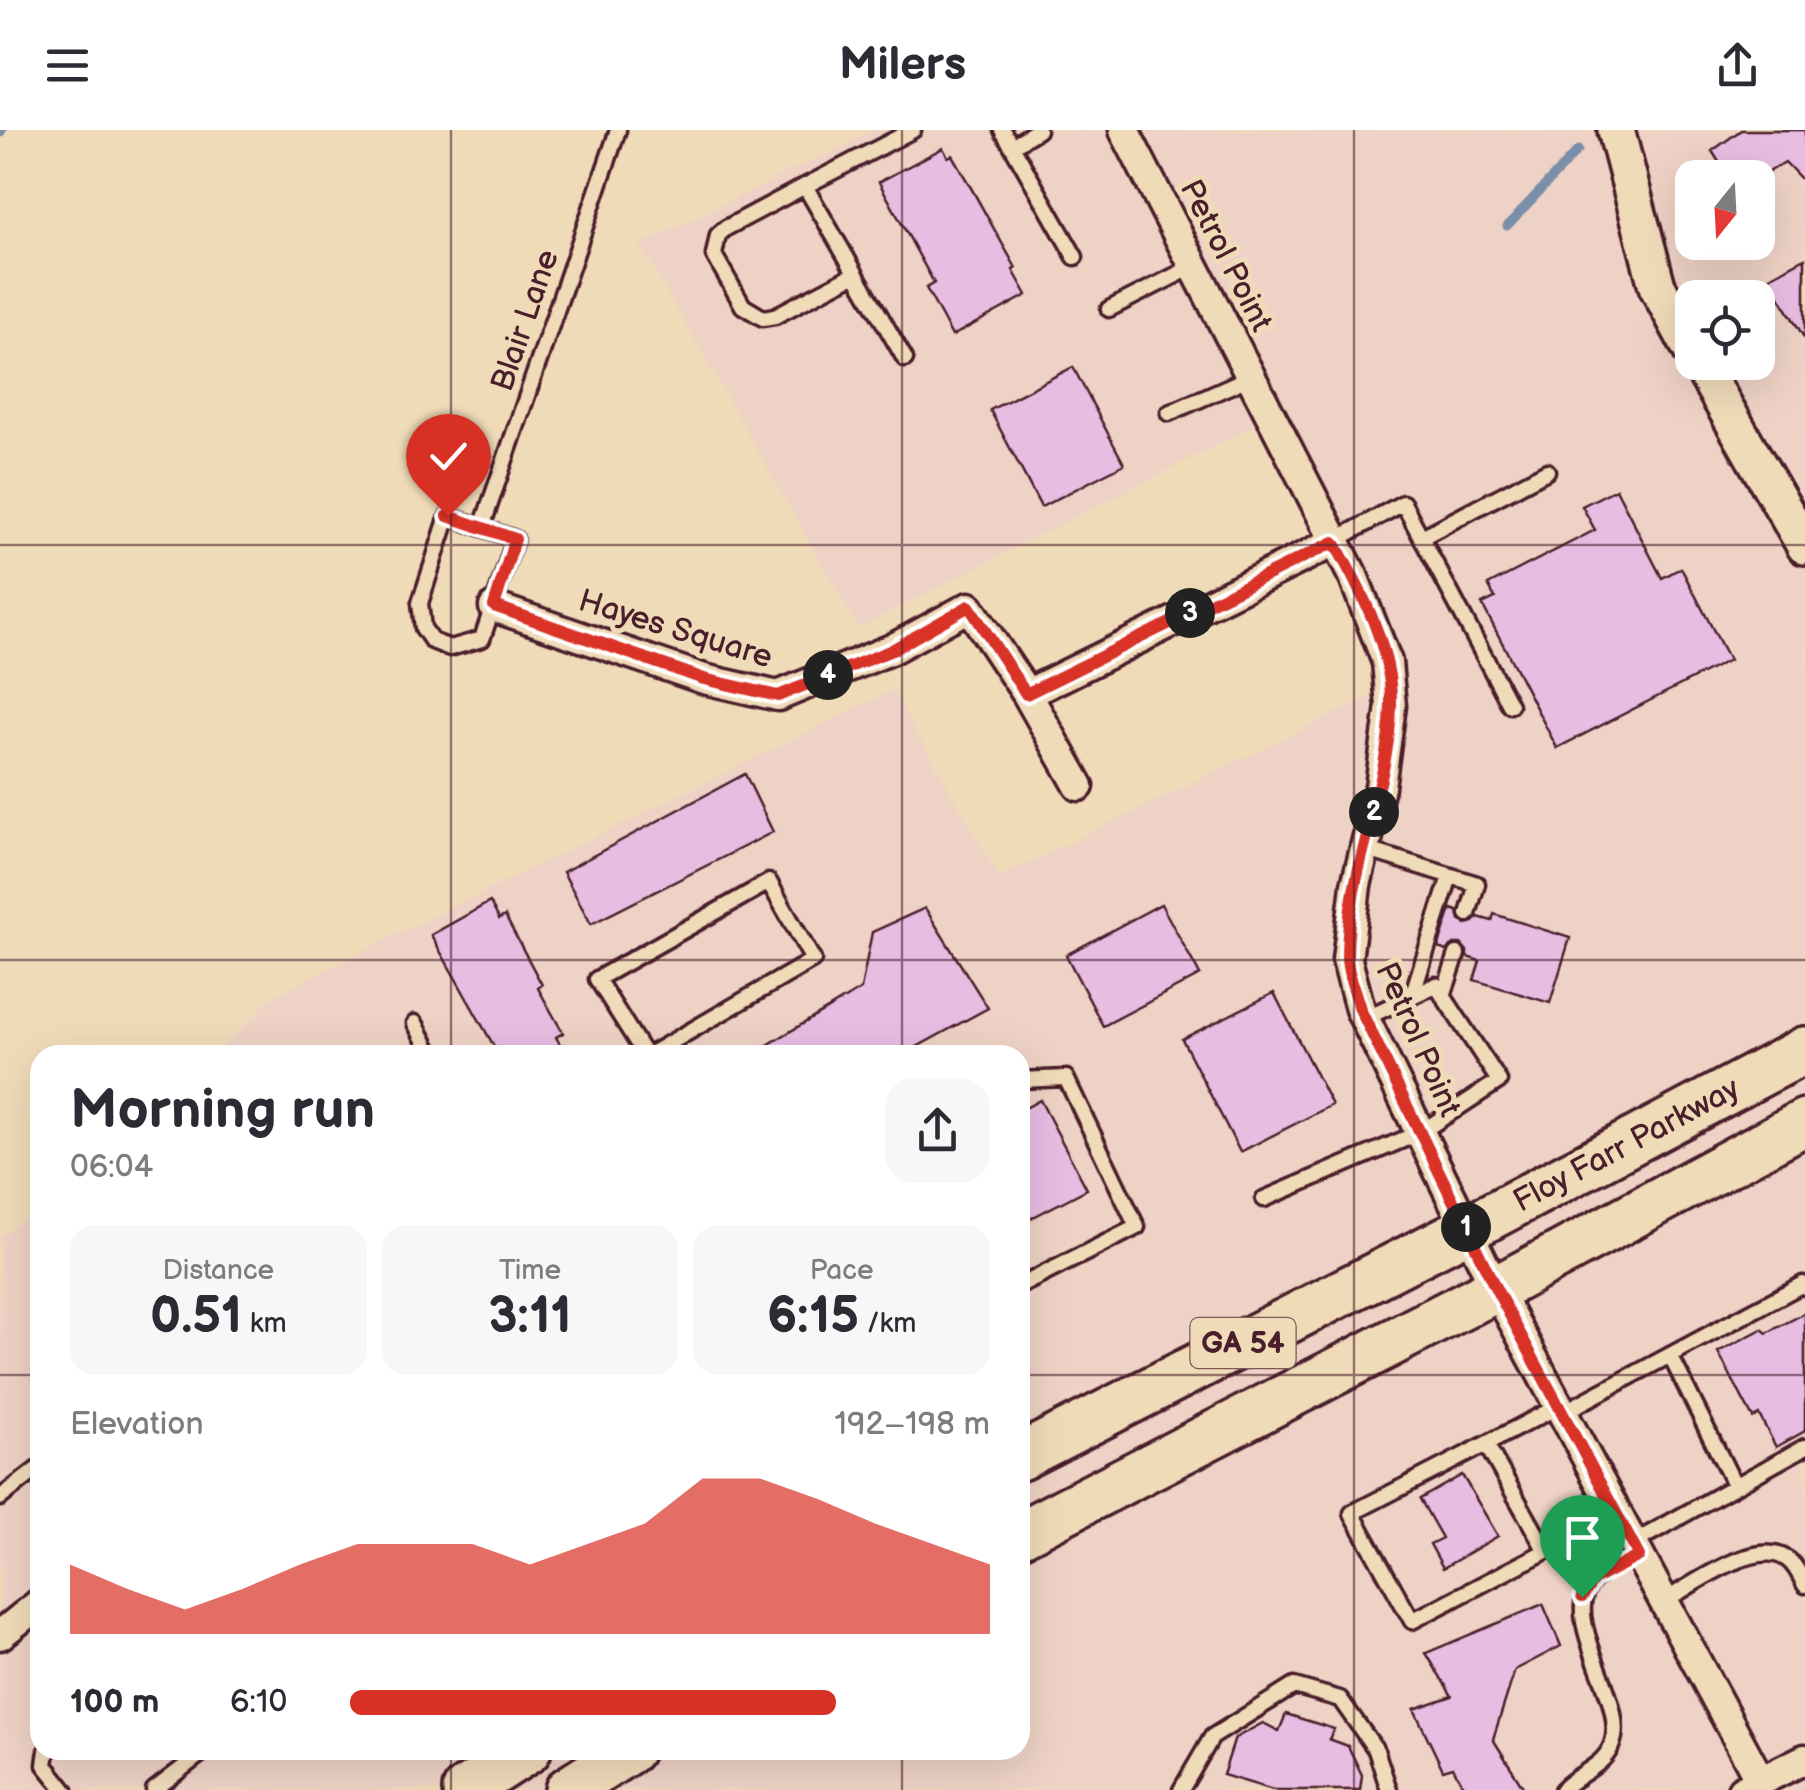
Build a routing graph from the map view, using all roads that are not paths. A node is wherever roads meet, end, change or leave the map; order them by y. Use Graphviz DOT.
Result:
graph roads {
  1 [pos="618,130"];
  2 [pos="913,130"];
  3 [pos="1002,130"];
  4 [pos="1038,130"];
  5 [pos="1124,130"];
  6 [pos="1616,130"];
  7 [pos="1012,146"];
  8 [pos="804,186"];
  9 [pos="1075,257"];
  10 [pos="1194,266"];
  11 [pos="855,274"];
  12 [pos="1109,308"];
  13 [pos="1675,320"];
  14 [pos="905,359"];
  15 [pos="1250,377"];
  16 [pos="1709,380"];
  17 [pos="1169,413"];
  18 [pos="1548,471"];
  19 [pos="482,527"];
  20 [pos="1422,537"];
  21 [pos="1334,542"];
  22 [pos="1805,546"];
  23 [pos="494,606"];
  24 [pos="1026,694"];
  25 [pos="1510,705"];
  26 [pos="1079,786"];
  27 [pos="1365,849"];
  28 [pos="1450,876"];
  29 [pos="1468,914"];
  30 [pos="1457,954"];
  31 [pos="1412,996"];
  32 [pos="1443,996"];
  33 [pos="1365,1018"];
  34 [pos="414,1023"];
  35 [pos="426,1045"];
  36 [pos="640,1045"];
  37 [pos="664,1045"];
  38 [pos="1805,1050"];
  39 [pos="1030,1080"];
  40 [pos="1805,1122"];
  41 [pos="1421,1132"];
  42 [pos="1264,1199"];
  43 [pos="1467,1229"];
  44 [pos="1030,1281"];
  45 [pos="1804,1285"];
  46 [pos="1496,1289"];
  47 [pos="1670,1355"];
  48 [pos="1560,1409"];
  49 [pos="1486,1444"];
  50 [pos="1805,1447"];
  51 [pos="1030,1452"];
  52 [pos="30,1475"];
  53 [pos="1735,1486"];
  54 [pos="0,1498"];
  55 [pos="1617,1514"];
  56 [pos="1030,1529"];
  57 [pos="1636,1550"];
  58 [pos="1546,1551"];
  59 [pos="1805,1585"];
  60 [pos="1664,1601"];
  61 [pos="30,1611"];
  62 [pos="0,1634"];
  63 [pos="1805,1759"];
  64 [pos="46,1760"];
  65 [pos="193,1760"];
  66 [pos="512,1760"];
  67 [pos="614,1760"];
  68 [pos="1751,1785"];
  69 [pos="65,1790"];
  70 [pos="154,1790"];
  71 [pos="466,1790"];
  72 [pos="568,1790"];
  73 [pos="1181,1790"];
  74 [pos="1389,1790"];
  75 [pos="1562,1790"];
  1 -- 19 [label="lane, Blair Lane"];
  2 -- 8 [label="lane"];
  3 -- 7 [label="lane"];
  4 -- 7 [label="lane"];
  5 -- 10 [label="street, Petrol Point"];
  6 -- 13 [label="street"];
  7 -- 9 [label="lane"];
  8 -- 11 [label="lane"];
  8 -- 11 [label="lane"];
  10 -- 12 [label="lane"];
  10 -- 15 [label="street, Petrol Point"];
  11 -- 14 [label="lane"];
  15 -- 17 [label="lane"];
  15 -- 21 [label="street, Petrol Point"];
  16 -- 22 [label="street"];
  18 -- 20 [label="lane"];
  19 -- 23 [label="lane"];
  19 -- 23 [label="lane"];
  20 -- 21 [label="lane"];
  20 -- 25 [label="lane"];
  21 -- 24 [label="street"];
  21 -- 27 [label="street, Petrol Point"];
  23 -- 24 [label="street, Hayes Square"];
  24 -- 26 [label="street, Hayes Square"];
  27 -- 28 [label="lane"];
  27 -- 33 [label="street, Petrol Point"];
  28 -- 29 [label="lane"];
  28 -- 31 [label="lane"];
  30 -- 32 [label="lane"];
  31 -- 32 [label="lane"];
  31 -- 33 [label="lane"];
  32 -- 41 [label="lane"];
  33 -- 41 [label="street, Petrol Point"];
  34 -- 35 [label="lane"];
  36 -- 37 [label="lane"];
  38 -- 43 [label="main road, Floy Farr Parkway / GA 54"];
  39 -- 44 [label="lane"];
  40 -- 46 [label="main road, Floy Farr Parkway / GA 54"];
  41 -- 42 [label="lane"];
  41 -- 43 [label="street, Petrol Point"];
  43 -- 46 [label="street, Petrol Point"];
  43 -- 51 [label="main road, Floy Farr Parkway / GA 54"];
  45 -- 47 [label="lane"];
  46 -- 48 [label="street, Petrol Point"];
  46 -- 56 [label="main road, Floy Farr Parkway / GA 54"];
  47 -- 48 [label="lane"];
  47 -- 53 [label="lane"];
  48 -- 49 [label="lane"];
  48 -- 55 [label="street, Petrol Point"];
  49 -- 58 [label="lane"];
  49 -- 58 [label="lane"];
  50 -- 53 [label="lane"];
  52 -- 54 [label="lane"];
  53 -- 57 [label="lane"];
  55 -- 57 [label="street, Petrol Point"];
  55 -- 58 [label="lane"];
  57 -- 60 [label="street, Petrol Point"];
  57 -- 75 [label="lane"];
  59 -- 60 [label="lane"];
  60 -- 68 [label="street, Petrol Point"];
  61 -- 62 [label="street"];
  63 -- 68 [label="street"];
  64 -- 69 [label="lane"];
  65 -- 70 [label="lane"];
  66 -- 71 [label="main road"];
  67 -- 72 [label="main road"];
  73 -- 74 [label="lane"];
}
